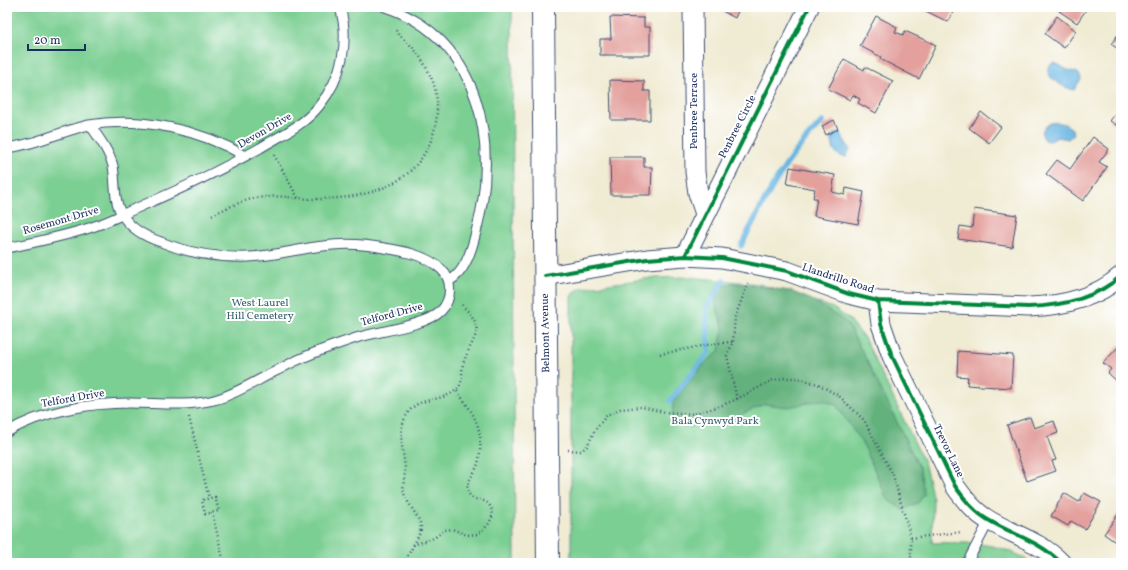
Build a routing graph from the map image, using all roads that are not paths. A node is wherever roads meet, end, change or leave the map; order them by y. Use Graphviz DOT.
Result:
graph roads {
  1 [pos="341,7"];
  2 [pos="543,7"];
  3 [pos="693,7"];
  4 [pos="809,7"];
  5 [pos="389,8"];
  6 [pos="90,125"];
  7 [pos="7,148"];
  8 [pos="245,156"];
  9 [pos="705,214"];
  10 [pos="122,215"];
  11 [pos="7,248"];
  12 [pos="685,256"];
  13 [pos="546,276"];
  14 [pos="1121,276"];
  15 [pos="449,281"];
  16 [pos="878,301"];
  17 [pos="7,432"];
  18 [pos="989,521"];
  19 [pos="548,563"];
  20 [pos="967,563"];
  21 [pos="1061,563"];
  1 -- 8 [label="lane, Devon Drive"];
  2 -- 13 [label="main road, Belmont Avenue"];
  3 -- 9 [label="street, Penbree Terrace"];
  4 -- 9 [label="street, Penbree Circle"];
  5 -- 15 [label="lane"];
  6 -- 7 [label="lane"];
  6 -- 8 [label="lane"];
  6 -- 10 [label="lane"];
  8 -- 10 [label="lane, Devon Drive"];
  9 -- 12 [label="street, Penbree Circle"];
  10 -- 11 [label="lane, Rosemont Drive"];
  10 -- 15 [label="lane"];
  12 -- 13 [label="street, Llandrillo Road"];
  12 -- 16 [label="street, Llandrillo Road"];
  13 -- 19 [label="main road, Belmont Avenue"];
  14 -- 16 [label="street, Llandrillo Road"];
  15 -- 17 [label="lane, Telford Drive"];
  16 -- 18 [label="street, Trevor Lane"];
  18 -- 20 [label="lane"];
  18 -- 21 [label="street, Trevor Lane"];
}
